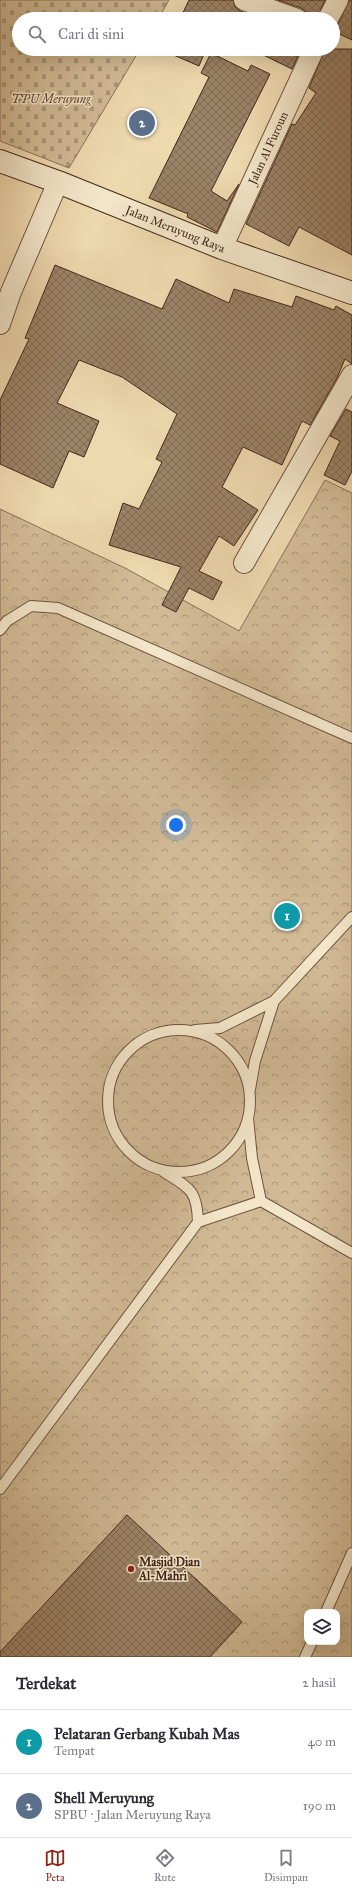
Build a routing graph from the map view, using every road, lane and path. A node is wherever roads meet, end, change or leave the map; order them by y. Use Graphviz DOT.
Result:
graph roads {
  1 [pos="244,0"];
  2 [pos="338,0"];
  3 [pos="277,12"];
  4 [pos="332,12"];
  5 [pos="311,56"];
  6 [pos="0,161"];
  7 [pos="58,182"];
  8 [pos="222,248"];
  9 [pos="352,293"];
  10 [pos="0,324"];
  11 [pos="352,375"];
  12 [pos="244,563"];
  13 [pos="0,630"];
  14 [pos="352,738"];
  15 [pos="352,917"];
  16 [pos="274,1001"];
  17 [pos="191,1031"];
  18 [pos="250,1091"];
  19 [pos="248,1118"];
  20 [pos="164,1172"];
  21 [pos="261,1201"];
  22 [pos="198,1222"];
  23 [pos="352,1254"];
  24 [pos="0,1488"];
  25 [pos="352,1553"];
  26 [pos="327,1609"];
  27 [pos="311,1645"];
  28 [pos="305,1657"];
  1 -- 3 [label="street"];
  2 -- 4 [label="street"];
  5 -- 8 [label="street, Jalan Al Furoun"];
  6 -- 7 [label="main road, Jalan Meruyung Raya"];
  7 -- 8 [label="main road, Jalan Meruyung Raya"];
  7 -- 10 [label="street"];
  8 -- 9 [label="main road, Jalan Meruyung Raya"];
  11 -- 12 [label="street"];
  13 -- 14 [label="lane"];
  15 -- 16 [label="lane"];
  16 -- 17 [label="lane"];
  16 -- 18 [label="lane"];
  17 -- 18 [label="lane"];
  17 -- 20 [label="lane"];
  18 -- 19 [label="lane"];
  19 -- 20 [label="lane"];
  19 -- 21 [label="lane"];
  20 -- 22 [label="lane"];
  21 -- 22 [label="lane"];
  21 -- 23 [label="lane"];
  22 -- 24 [label="lane"];
  25 -- 26 [label="lane"];
  27 -- 28 [label="lane"];
}
